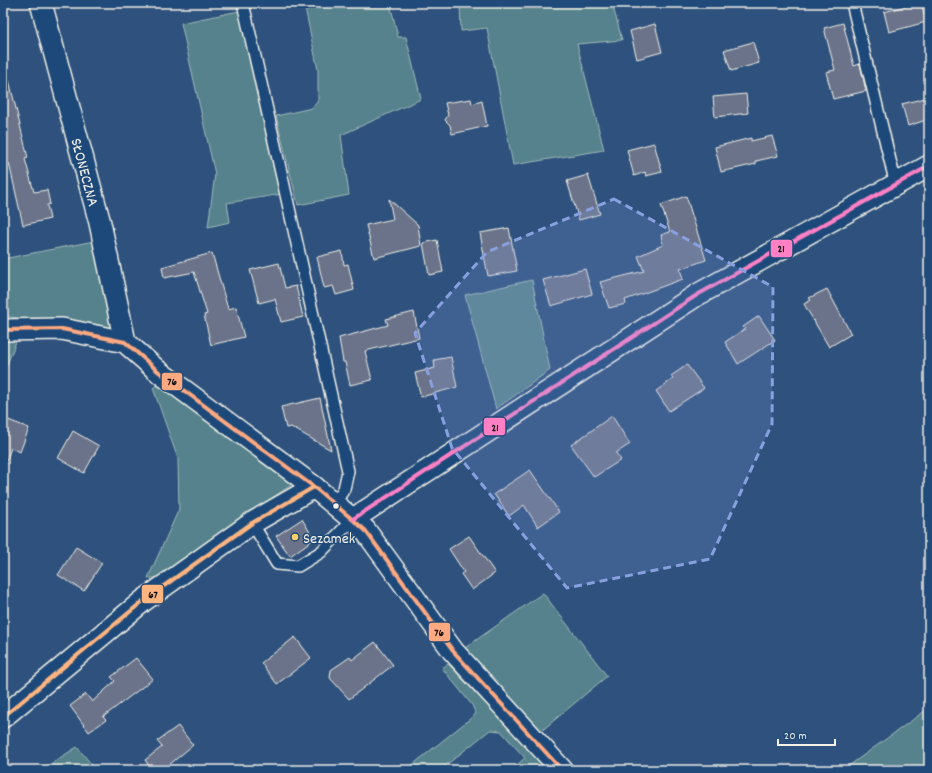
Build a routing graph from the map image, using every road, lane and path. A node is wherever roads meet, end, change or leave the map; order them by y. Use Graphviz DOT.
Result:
graph roads {
  1 [pos="41,3"];
  2 [pos="242,3"];
  3 [pos="852,3"];
  4 [pos="929,166"];
  5 [pos="896,185"];
  6 [pos="3,330"];
  7 [pos="125,342"];
  8 [pos="314,487"];
  9 [pos="335,503"];
  10 [pos="353,519"];
  11 [pos="252,523"];
  12 [pos="3,717"];
  13 [pos="555,768"];
  1 -- 7 [label="street, SŁONECZNA"];
  2 -- 9 [label="lane"];
  3 -- 5 [label="lane"];
  4 -- 5 [label="street"];
  5 -- 10 [label="street"];
  6 -- 7 [label="street"];
  7 -- 8 [label="street"];
  8 -- 9 [label="street"];
  8 -- 11 [label="street"];
  9 -- 10 [label="street"];
  10 -- 11 [label="lane"];
  10 -- 13 [label="street"];
  11 -- 12 [label="street"];
}
